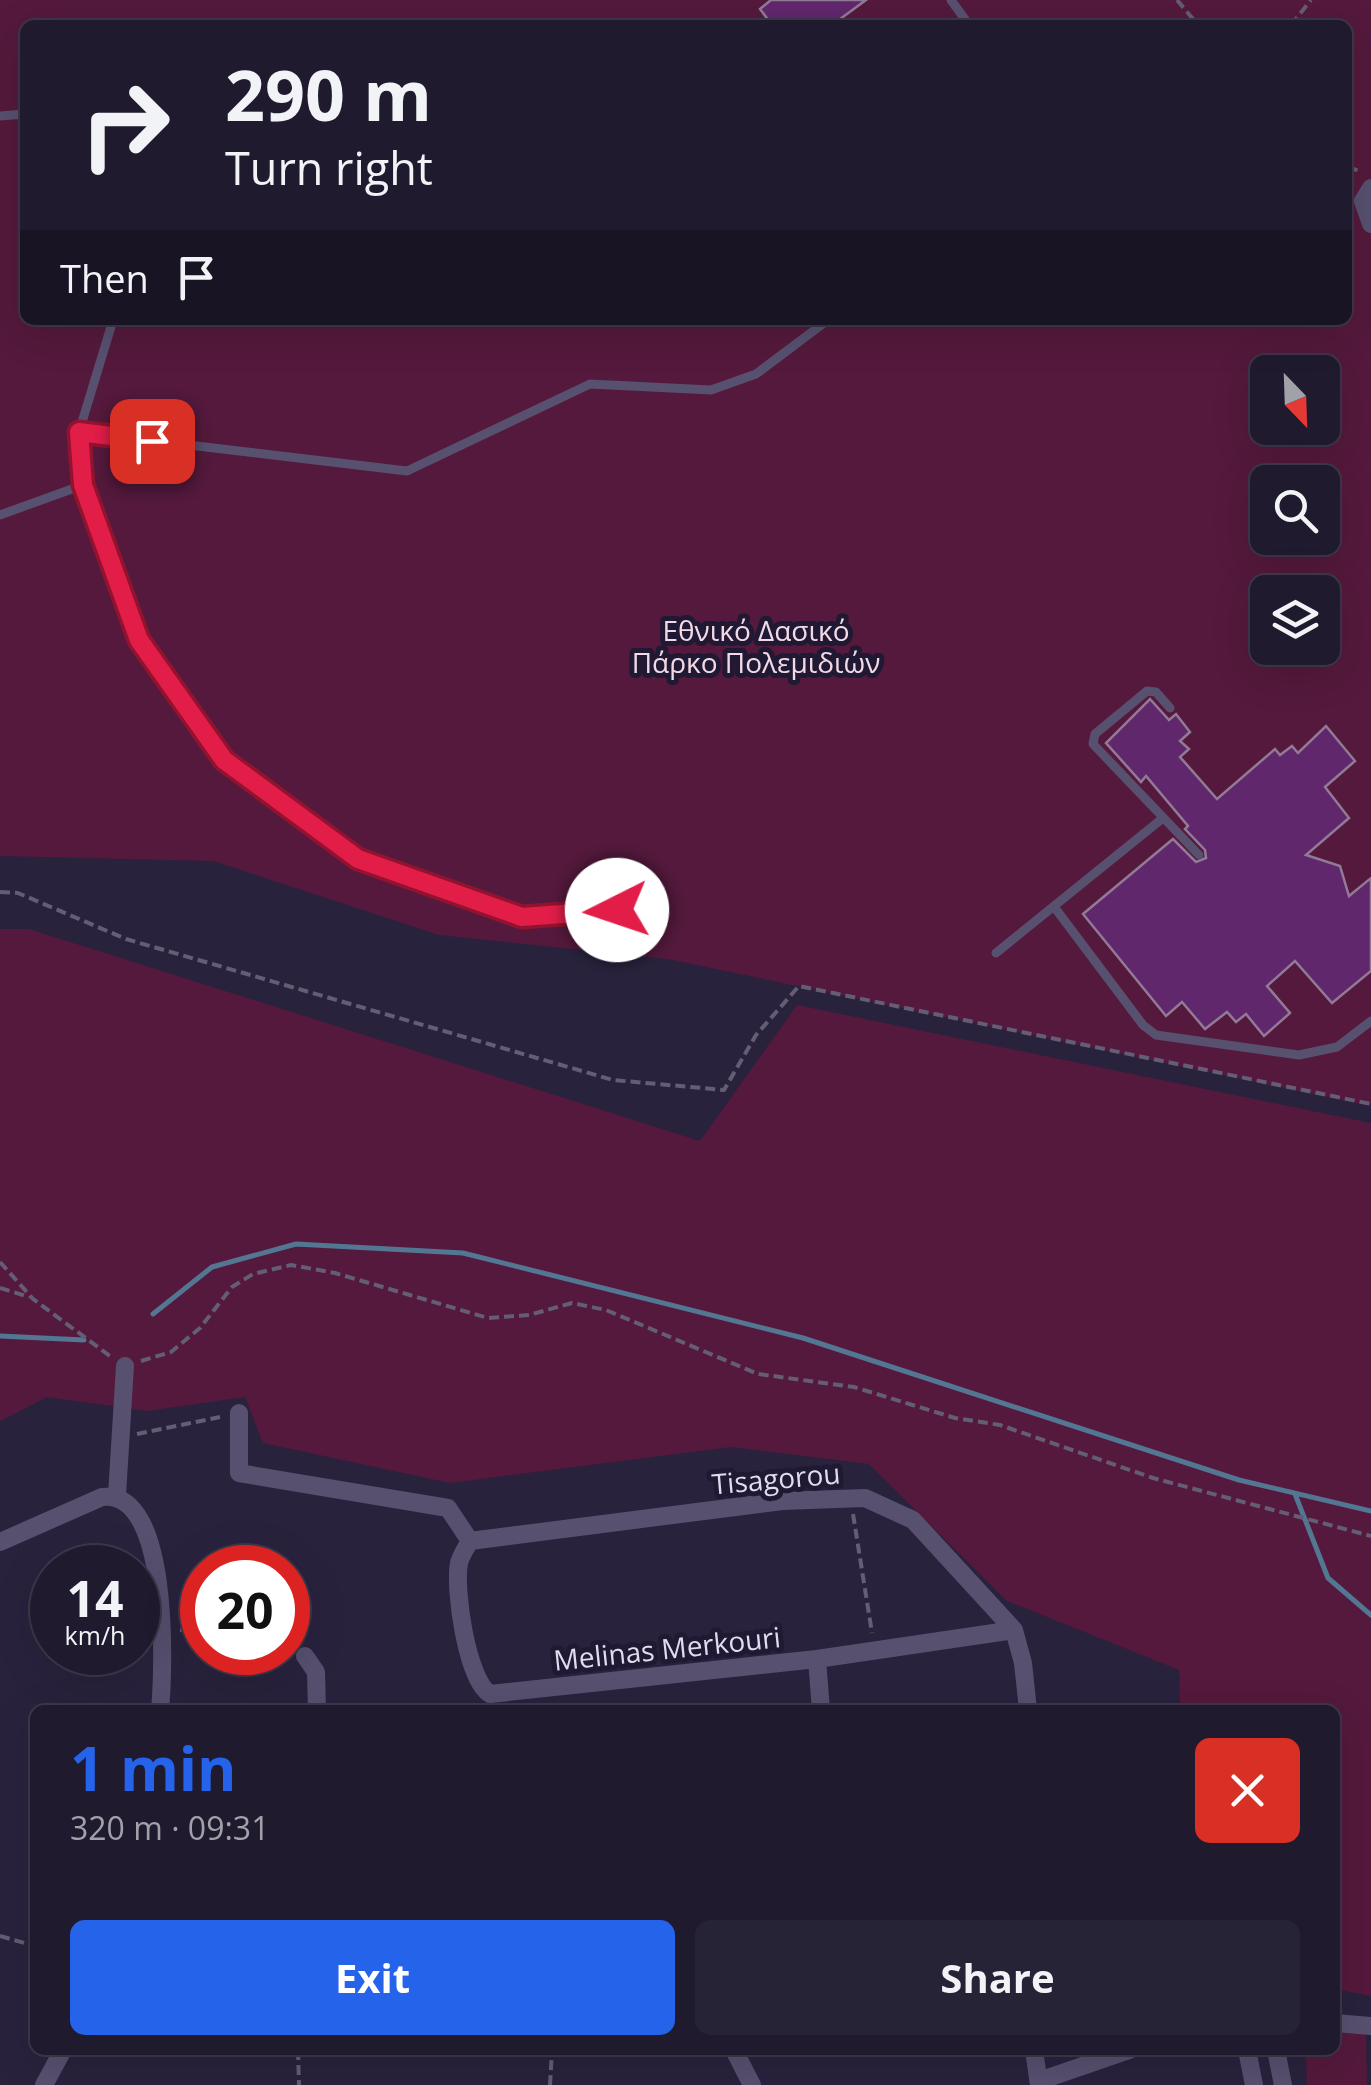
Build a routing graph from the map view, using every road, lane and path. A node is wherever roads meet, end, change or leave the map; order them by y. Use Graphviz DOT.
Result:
graph roads {
  1 [pos="951,0"];
  2 [pos="1177,0"];
  3 [pos="1310,0"];
  4 [pos="966,20"];
  5 [pos="1194,20"];
  6 [pos="1295,20"];
  7 [pos="1360,197"];
  8 [pos="1371,224"];
  9 [pos="111,325"];
  10 [pos="821,325"];
  11 [pos="79,432"];
  12 [pos="83,485"];
  13 [pos="0,515"];
  14 [pos="1170,708"];
  15 [pos="1163,818"];
  16 [pos="1200,855"];
  17 [pos="0,892"];
  18 [pos="1055,908"];
  19 [pos="617,910"];
  20 [pos="996,953"];
  21 [pos="1371,1021"];
  22 [pos="1371,1104"];
  23 [pos="0,1262"];
  24 [pos="0,1288"];
  25 [pos="33,1299"];
  26 [pos="125,1366"];
  27 [pos="239,1412"];
  28 [pos="135,1435"];
  29 [pos="117,1495"];
  30 [pos="851,1499"];
  31 [pos="1371,1536"];
  32 [pos="470,1541"];
  33 [pos="0,1542"];
  34 [pos="161,1628"];
  35 [pos="180,1630"];
  36 [pos="1014,1630"];
  37 [pos="875,1652"];
  38 [pos="817,1660"];
  39 [pos="310,1663"];
  40 [pos="160,1705"];
  41 [pos="317,1705"];
  42 [pos="820,1705"];
  43 [pos="1027,1705"];
  44 [pos="0,1936"];
  45 [pos="30,1945"];
  46 [pos="1340,2023"];
  47 [pos="1371,2026"];
  48 [pos="60,2055"];
  49 [pos="298,2055"];
  50 [pos="552,2055"];
  51 [pos="737,2055"];
  52 [pos="1035,2055"];
  53 [pos="1115,2055"];
  54 [pos="1248,2055"];
  55 [pos="1277,2055"];
  56 [pos="1039,2083"];
  57 [pos="44,2085"];
  58 [pos="300,2085"];
  59 [pos="550,2085"];
  60 [pos="752,2085"];
  61 [pos="1254,2085"];
  62 [pos="1283,2085"];
  1 -- 4 [label="lane"];
  2 -- 5 [label="path"];
  3 -- 6 [label="path"];
  7 -- 8 [label="street"];
  9 -- 11 [label="lane"];
  10 -- 11 [label="lane"];
  11 -- 12 [label="lane"];
  12 -- 13 [label="lane"];
  12 -- 19 [label="lane"];
  14 -- 15 [label="lane"];
  15 -- 16 [label="lane"];
  15 -- 18 [label="lane"];
  17 -- 22 [label="path"];
  18 -- 20 [label="lane"];
  18 -- 21 [label="lane"];
  23 -- 25 [label="path"];
  24 -- 25 [label="path"];
  25 -- 26 [label="path"];
  26 -- 29 [label="street"];
  26 -- 31 [label="path"];
  27 -- 28 [label="path"];
  27 -- 32 [label="street"];
  29 -- 33 [label="street"];
  29 -- 34 [label="street"];
  30 -- 32 [label="street, Tisagorou"];
  30 -- 36 [label="street, Tisagorou"];
  30 -- 37 [label="path"];
  32 -- 38 [label="street, Melinas Merkouri"];
  34 -- 35 [label="path"];
  34 -- 40 [label="street"];
  36 -- 37 [label="street, Melinas Merkouri"];
  36 -- 43 [label="street"];
  37 -- 38 [label="street, Melinas Merkouri"];
  38 -- 42 [label="street"];
  39 -- 41 [label="street"];
  44 -- 45 [label="path"];
  46 -- 47 [label="street"];
  48 -- 57 [label="street"];
  49 -- 58 [label="path"];
  50 -- 59 [label="path"];
  51 -- 60 [label="street"];
  52 -- 56 [label="street"];
  53 -- 56 [label="street"];
  54 -- 61 [label="street"];
  55 -- 62 [label="street"];
}
